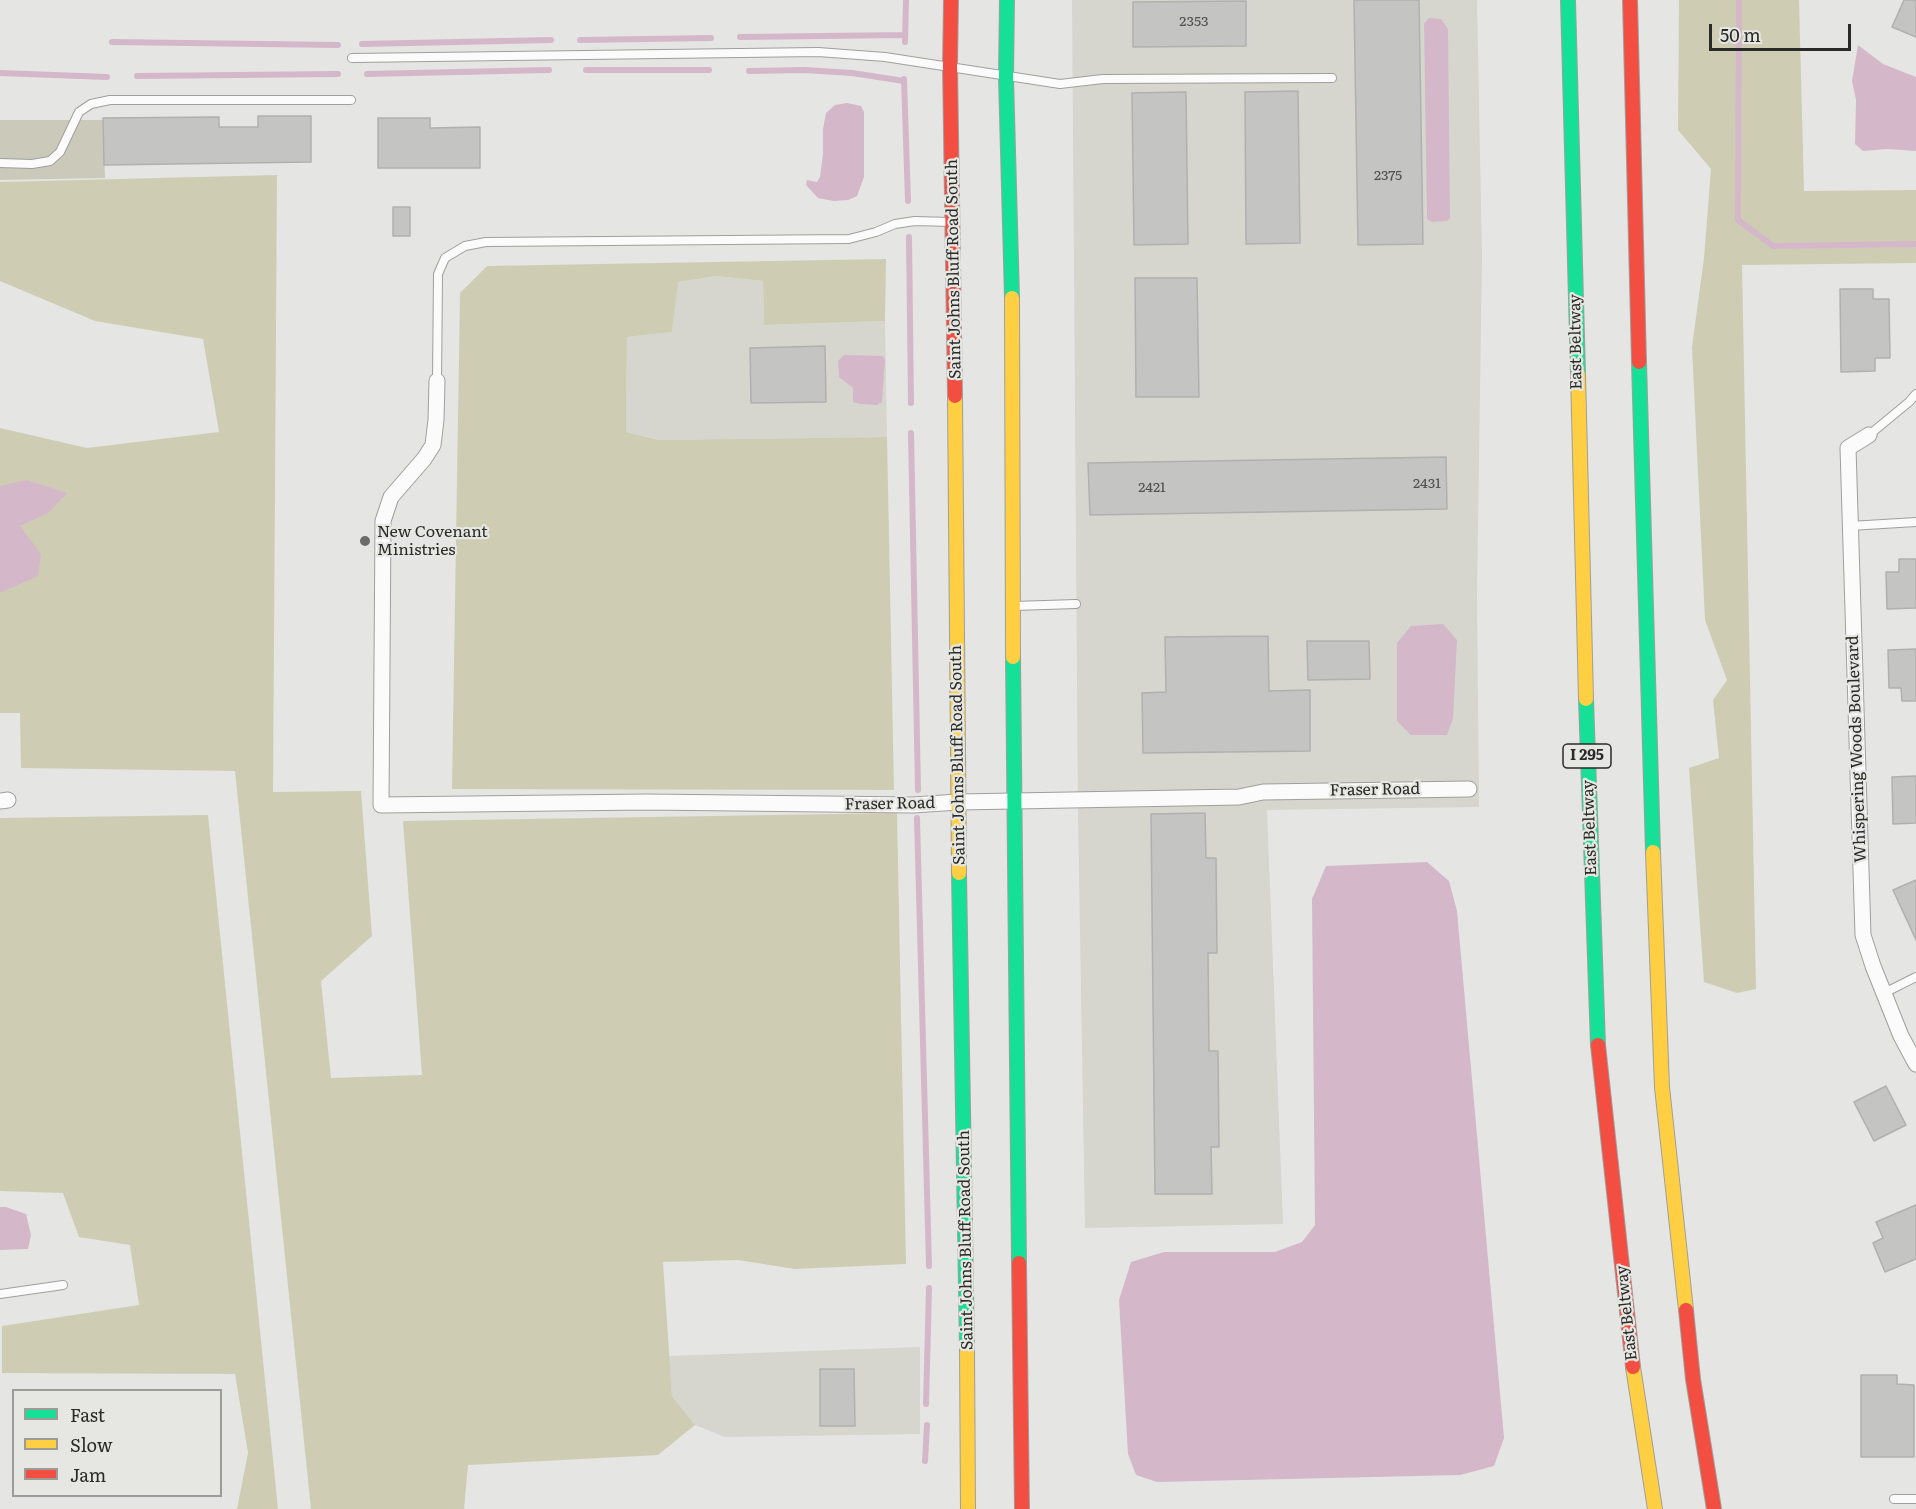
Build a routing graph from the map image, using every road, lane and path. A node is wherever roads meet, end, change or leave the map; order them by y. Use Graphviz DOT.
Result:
graph roads {
  1 [pos="951,0"];
  2 [pos="1007,0"];
  3 [pos="1568,0"];
  4 [pos="1630,0"];
  5 [pos="352,58"];
  6 [pos="950,66"];
  7 [pos="1006,77"];
  8 [pos="1332,78"];
  9 [pos="351,100"];
  10 [pos="0,164"];
  11 [pos="953,222"];
  12 [pos="437,381"];
  13 [pos="1916,394"];
  14 [pos="1869,435"];
  15 [pos="1916,522"];
  16 [pos="1850,526"];
  17 [pos="1076,604"];
  18 [pos="1013,606"];
  19 [pos="1469,789"];
  20 [pos="1015,801"];
  21 [pos="958,802"];
  22 [pos="1916,977"];
  23 [pos="1884,993"];
  24 [pos="1916,1064"];
  25 [pos="63,1285"];
  26 [pos="0,1294"];
  27 [pos="1894,1499"];
  28 [pos="1916,1499"];
  29 [pos="968,1509"];
  30 [pos="1022,1509"];
  31 [pos="1655,1509"];
  32 [pos="1714,1509"];
  1 -- 6 [label="main road, Saint Johns Bluff Road South"];
  2 -- 7 [label="main road"];
  3 -- 31 [label="main road, East Beltway / I 295"];
  4 -- 32 [label="main road"];
  5 -- 6 [label="lane"];
  6 -- 7 [label="lane"];
  6 -- 11 [label="main road, Saint Johns Bluff Road South"];
  7 -- 8 [label="lane"];
  7 -- 18 [label="main road"];
  9 -- 10 [label="lane"];
  11 -- 12 [label="lane"];
  11 -- 21 [label="main road, Saint Johns Bluff Road South"];
  12 -- 21 [label="street, Fraser Road"];
  13 -- 14 [label="lane"];
  14 -- 16 [label="street, Whispering Woods Boulevard"];
  15 -- 16 [label="lane"];
  16 -- 23 [label="street, Whispering Woods Boulevard"];
  17 -- 18 [label="lane"];
  18 -- 20 [label="main road"];
  19 -- 20 [label="street, Fraser Road"];
  20 -- 21 [label="street, Fraser Road"];
  20 -- 30 [label="main road"];
  21 -- 29 [label="main road, Saint Johns Bluff Road South"];
  22 -- 23 [label="lane"];
  23 -- 24 [label="street, Whispering Woods Boulevard"];
  25 -- 26 [label="lane"];
  27 -- 28 [label="lane"];
}
